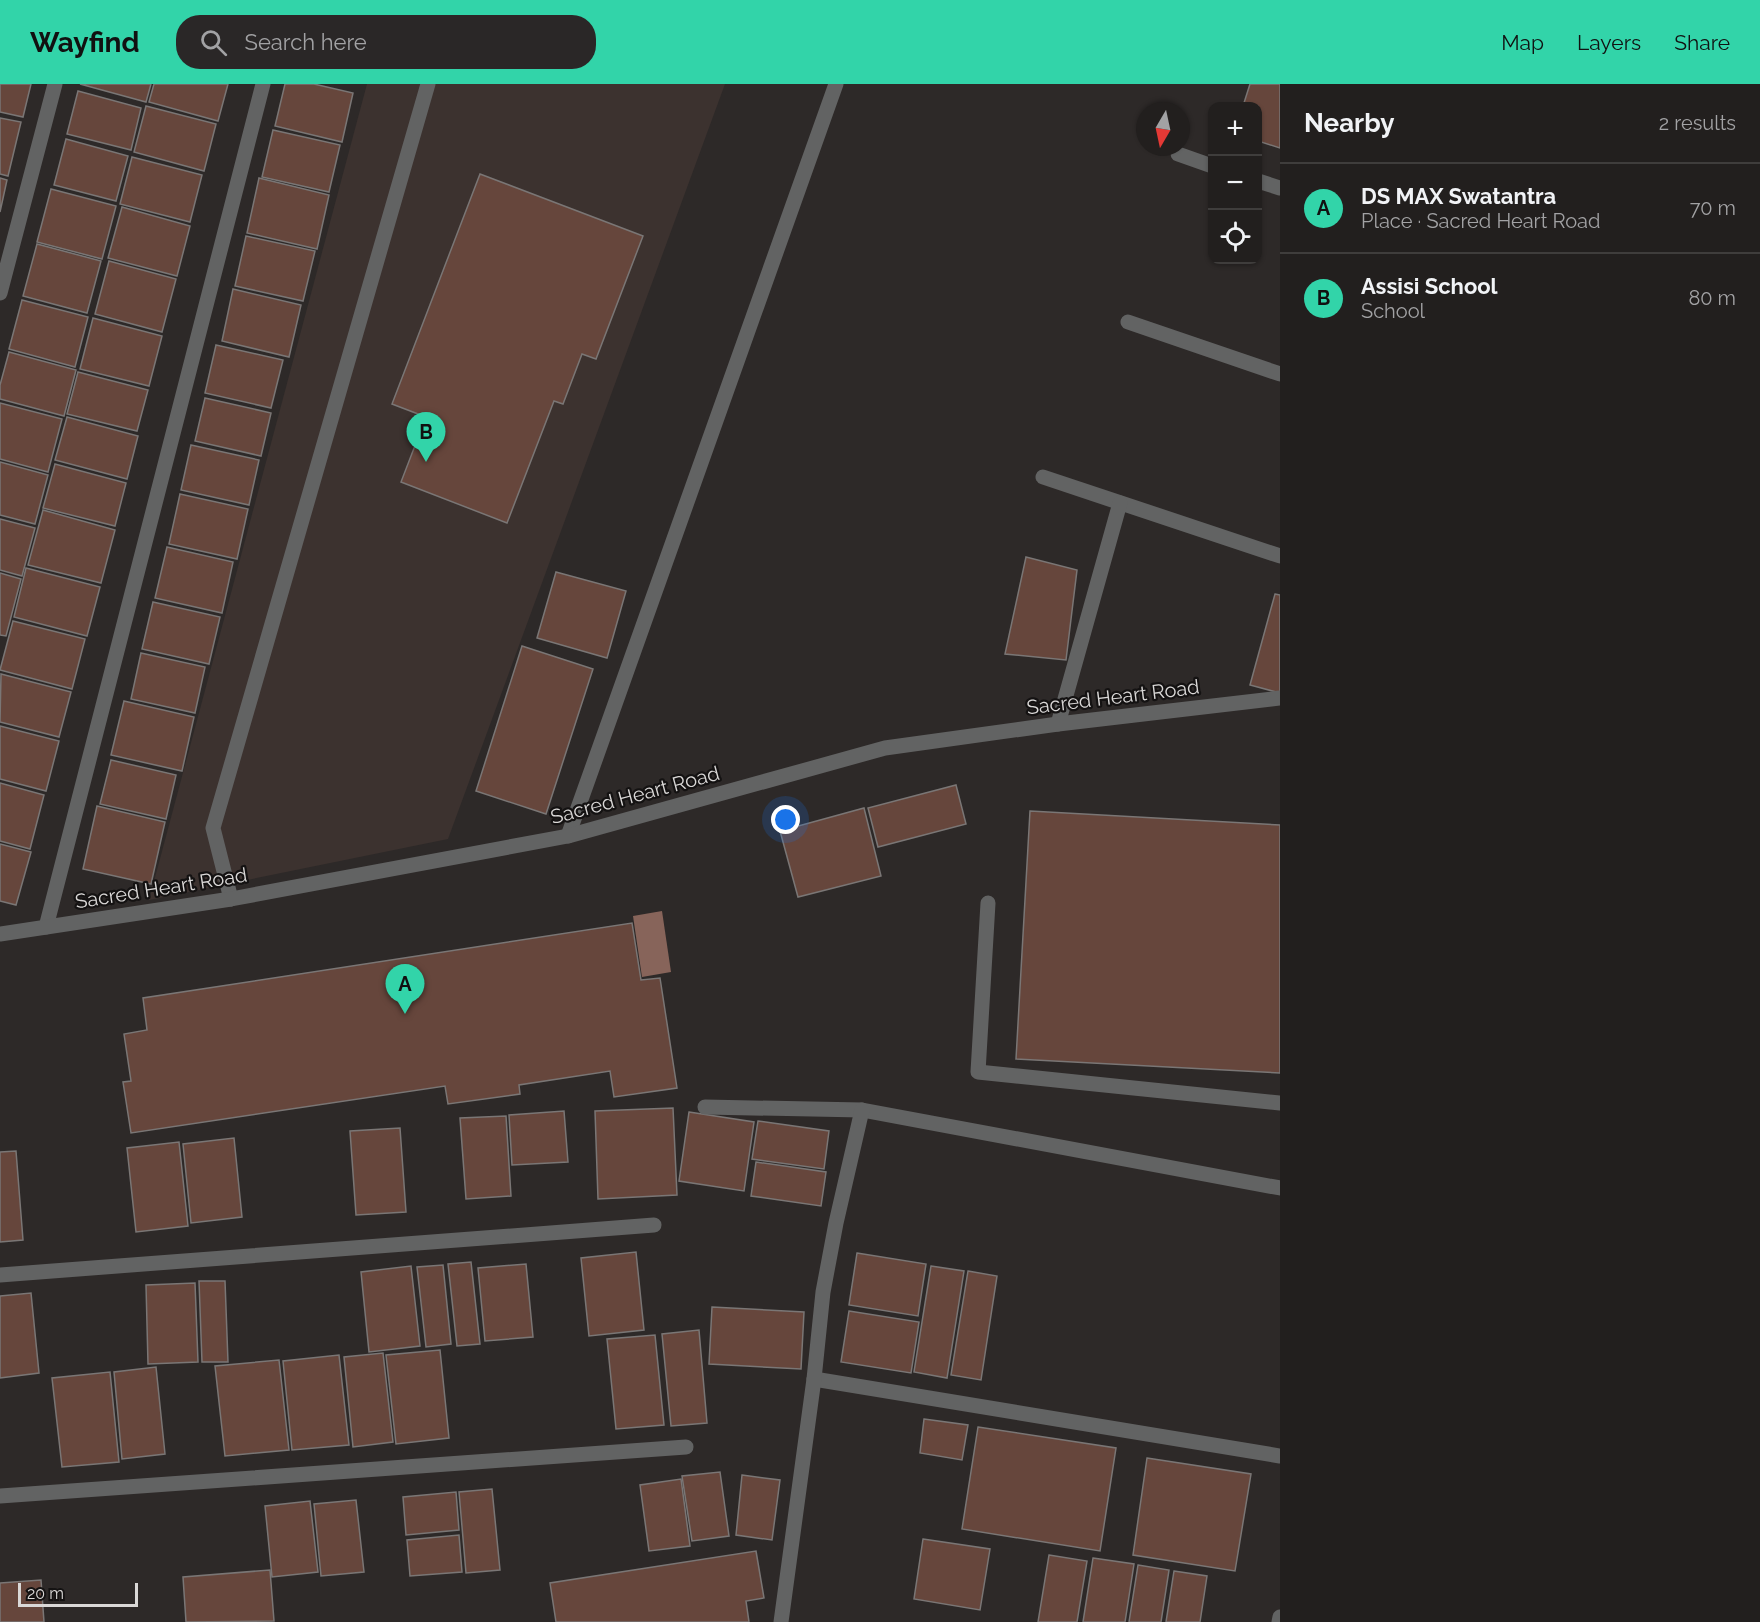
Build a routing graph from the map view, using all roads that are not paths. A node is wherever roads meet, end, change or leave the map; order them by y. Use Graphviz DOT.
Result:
graph roads {
  1 [pos="55,84"];
  2 [pos="263,84"];
  3 [pos="428,84"];
  4 [pos="836,84"];
  5 [pos="1184,156"];
  6 [pos="1208,165"];
  7 [pos="1262,183"];
  8 [pos="1280,188"];
  9 [pos="0,293"];
  10 [pos="1128,322"];
  11 [pos="1280,374"];
  12 [pos="1043,477"];
  13 [pos="1120,503"];
  14 [pos="1280,556"];
  15 [pos="1280,698"];
  16 [pos="1058,724"];
  17 [pos="568,836"];
  18 [pos="231,899"];
  19 [pos="988,903"];
  20 [pos="46,927"];
  21 [pos="0,934"];
  22 [pos="1280,1103"];
  23 [pos="705,1107"];
  24 [pos="862,1110"];
  25 [pos="1280,1188"];
  26 [pos="654,1225"];
  27 [pos="0,1275"];
  28 [pos="814,1378"];
  29 [pos="686,1448"];
  30 [pos="1280,1456"];
  31 [pos="0,1496"];
  32 [pos="1280,1617"];
  33 [pos="781,1622"];
  34 [pos="1279,1622"];
  1 -- 9 [label="street"];
  2 -- 20 [label="street"];
  3 -- 18 [label="street"];
  4 -- 17 [label="street"];
  5 -- 6 [label="street"];
  7 -- 8 [label="street"];
  10 -- 11 [label="street"];
  12 -- 13 [label="street"];
  13 -- 14 [label="street"];
  13 -- 16 [label="street"];
  15 -- 16 [label="street, Sacred Heart Road"];
  16 -- 17 [label="street, Sacred Heart Road"];
  17 -- 18 [label="street, Sacred Heart Road"];
  18 -- 20 [label="street, Sacred Heart Road"];
  19 -- 22 [label="street"];
  20 -- 21 [label="street, Sacred Heart Road"];
  23 -- 24 [label="street"];
  24 -- 25 [label="street"];
  24 -- 28 [label="street"];
  26 -- 27 [label="street"];
  28 -- 30 [label="street"];
  28 -- 33 [label="street"];
  29 -- 31 [label="street"];
  32 -- 34 [label="street"];
}
